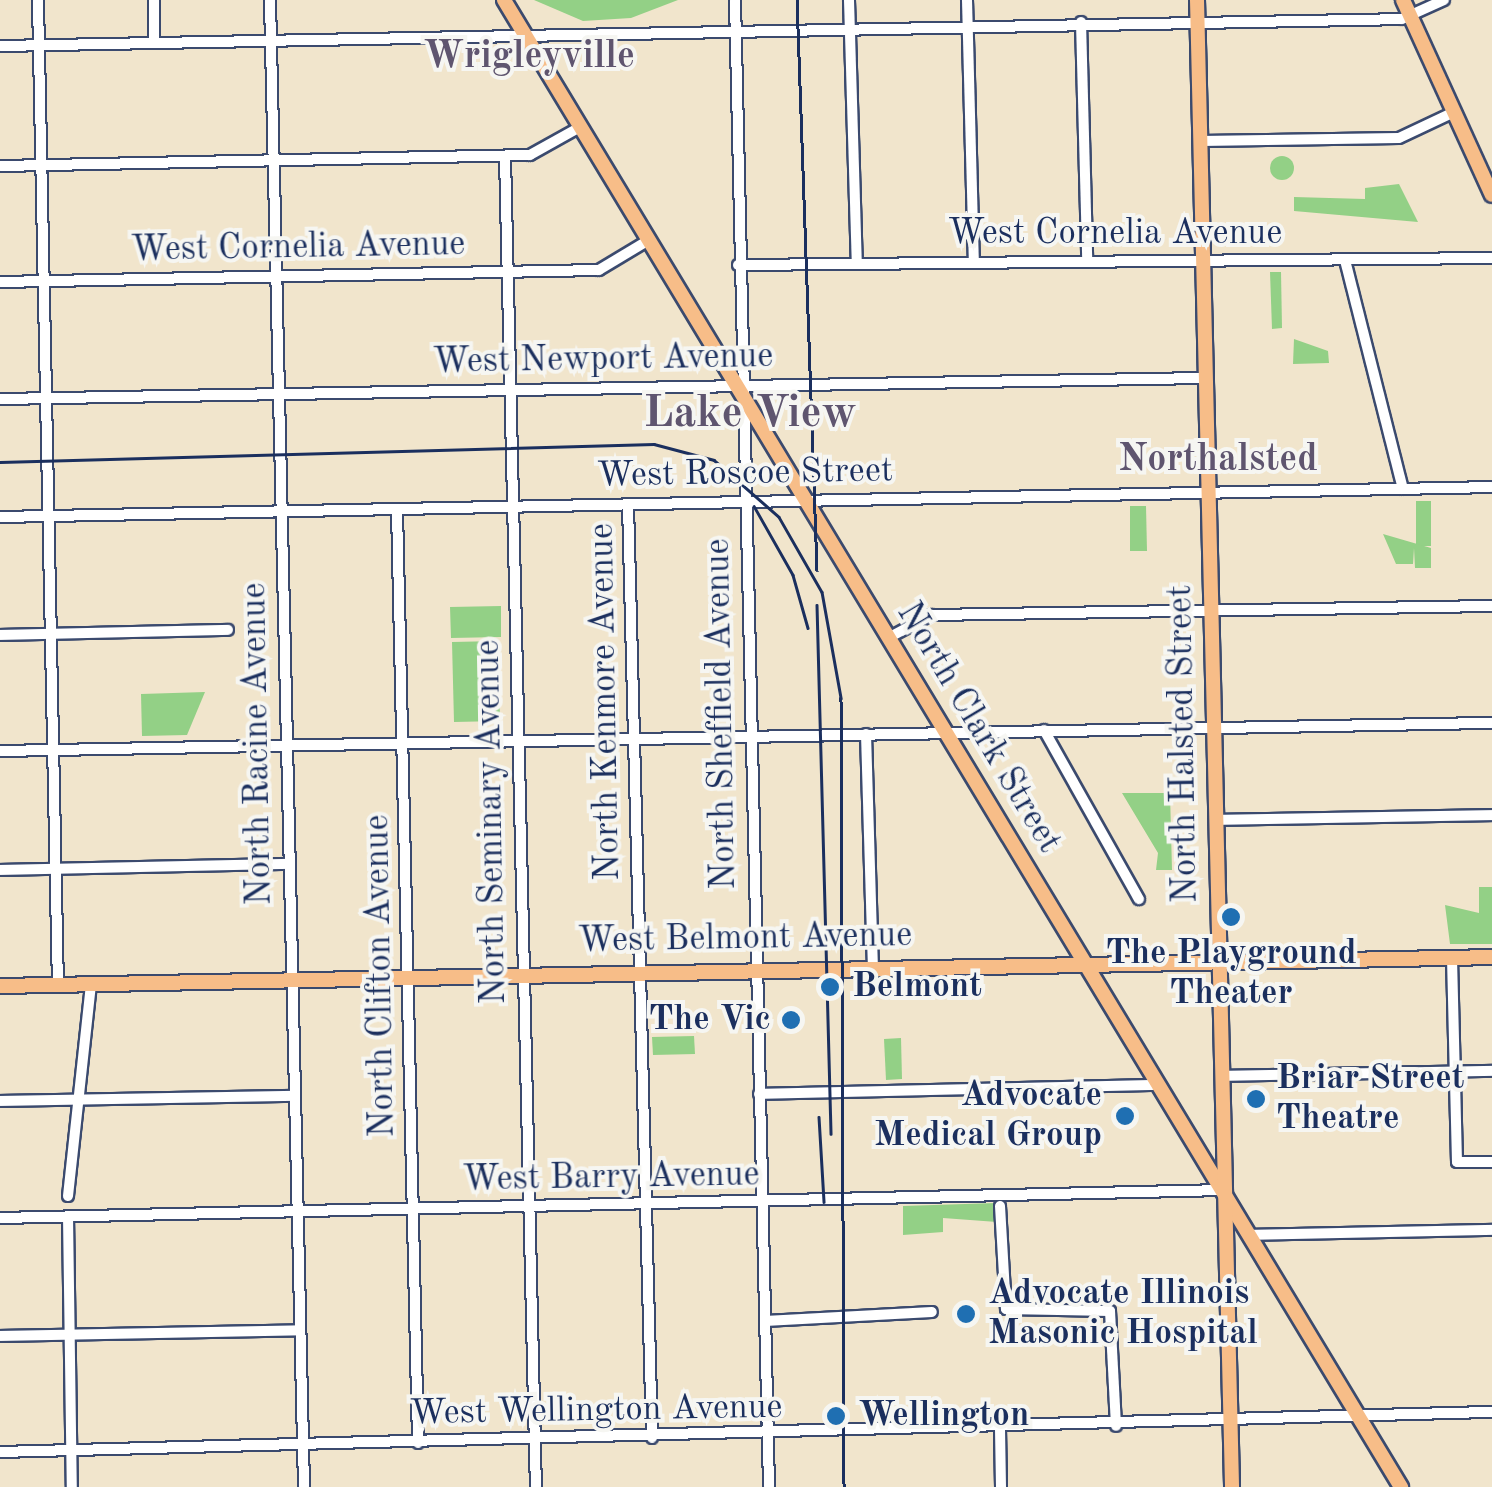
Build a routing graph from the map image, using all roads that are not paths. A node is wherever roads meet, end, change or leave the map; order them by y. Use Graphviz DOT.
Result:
graph roads {
  1 [pos="38,0"];
  2 [pos="154,0"];
  3 [pos="270,0"];
  4 [pos="504,0"];
  5 [pos="735,0"];
  6 [pos="848,0"];
  7 [pos="966,0"];
  8 [pos="1197,0"];
  9 [pos="1403,0"];
  10 [pos="1444,0"];
  11 [pos="1410,15"];
  12 [pos="1198,20"];
  13 [pos="1081,22"];
  14 [pos="967,24"];
  15 [pos="849,27"];
  16 [pos="735,29"];
  17 [pos="525,34"];
  18 [pos="271,40"];
  19 [pos="154,43"];
  20 [pos="39,45"];
  21 [pos="0,46"];
  22 [pos="1454,112"];
  23 [pos="580,127"];
  24 [pos="1201,141"];
  25 [pos="505,156"];
  26 [pos="274,160"];
  27 [pos="42,165"];
  28 [pos="0,166"];
  29 [pos="1492,195"];
  30 [pos="649,240"];
  31 [pos="1087,258"];
  32 [pos="1492,258"];
  33 [pos="974,260"];
  34 [pos="1203,260"];
  35 [pos="1345,260"];
  36 [pos="856,263"];
  37 [pos="738,265"];
  38 [pos="508,272"];
  39 [pos="276,276"];
  40 [pos="44,281"];
  41 [pos="0,282"];
  42 [pos="1206,378"];
  43 [pos="740,387"];
  44 [pos="510,388"];
  45 [pos="278,393"];
  46 [pos="46,398"];
  47 [pos="0,399"];
  48 [pos="1492,487"];
  49 [pos="1403,489"];
  50 [pos="1208,493"];
  51 [pos="806,500"];
  52 [pos="745,502"];
  53 [pos="628,504"];
  54 [pos="512,506"];
  55 [pos="398,508"];
  56 [pos="280,511"];
  57 [pos="0,516"];
  58 [pos="49,516"];
  59 [pos="1492,606"];
  60 [pos="1211,610"];
  61 [pos="228,630"];
  62 [pos="51,634"];
  63 [pos="0,635"];
  64 [pos="888,638"];
  65 [pos="1492,723"];
  66 [pos="1213,727"];
  67 [pos="1044,730"];
  68 [pos="944,732"];
  69 [pos="866,734"];
  70 [pos="750,736"];
  71 [pos="634,738"];
  72 [pos="518,740"];
  73 [pos="403,743"];
  74 [pos="285,745"];
  75 [pos="54,750"];
  76 [pos="0,751"];
  77 [pos="1492,816"];
  78 [pos="1215,820"];
  79 [pos="288,864"];
  80 [pos="56,868"];
  81 [pos="0,870"];
  82 [pos="1140,899"];
  83 [pos="1492,957"];
  84 [pos="1452,958"];
  85 [pos="1218,962"];
  86 [pos="1084,963"];
  87 [pos="874,966"];
  88 [pos="756,969"];
  89 [pos="640,972"];
  90 [pos="523,974"];
  91 [pos="408,976"];
  92 [pos="290,979"];
  93 [pos="58,984"];
  94 [pos="91,984"];
  95 [pos="0,986"];
  96 [pos="1492,1071"];
  97 [pos="1455,1072"];
  98 [pos="1221,1076"];
  99 [pos="1157,1085"];
  100 [pos="759,1094"];
  101 [pos="293,1096"];
  102 [pos="72,1099"];
  103 [pos="0,1101"];
  104 [pos="1492,1162"];
  105 [pos="1223,1190"];
  106 [pos="68,1196"];
  107 [pos="762,1202"];
  108 [pos="646,1205"];
  109 [pos="1000,1206"];
  110 [pos="529,1207"];
  111 [pos="413,1209"];
  112 [pos="296,1212"];
  113 [pos="68,1216"];
  114 [pos="0,1218"];
  115 [pos="1492,1230"];
  116 [pos="1248,1235"];
  117 [pos="932,1312"];
  118 [pos="765,1320"];
  119 [pos="299,1330"];
  120 [pos="71,1334"];
  121 [pos="0,1336"];
  122 [pos="1492,1412"];
  123 [pos="1358,1416"];
  124 [pos="1230,1422"];
  125 [pos="1116,1426"];
  126 [pos="1000,1429"];
  127 [pos="768,1435"];
  128 [pos="652,1438"];
  129 [pos="535,1440"];
  130 [pos="418,1443"];
  131 [pos="302,1445"];
  132 [pos="72,1450"];
  133 [pos="0,1452"];
  134 [pos="72,1487"];
  135 [pos="304,1487"];
  136 [pos="536,1487"];
  137 [pos="769,1487"];
  138 [pos="1001,1487"];
  139 [pos="1232,1487"];
  140 [pos="1400,1487"];
  1 -- 20 [label="street"];
  2 -- 19 [label="street"];
  3 -- 18 [label="street, North Racine Avenue"];
  4 -- 17 [label="main road, North Clark Street"];
  5 -- 16 [label="street, North Sheffield Avenue"];
  6 -- 15 [label="street"];
  7 -- 14 [label="street"];
  8 -- 12 [label="main road, North Halsted Street"];
  9 -- 11 [label="main road"];
  10 -- 11 [label="street"];
  11 -- 12 [label="street"];
  11 -- 22 [label="main road"];
  12 -- 13 [label="street"];
  12 -- 24 [label="main road, North Halsted Street"];
  13 -- 14 [label="street"];
  13 -- 31 [label="street"];
  14 -- 15 [label="street"];
  14 -- 33 [label="street"];
  15 -- 16 [label="street"];
  15 -- 36 [label="street"];
  16 -- 17 [label="street"];
  16 -- 37 [label="street, North Sheffield Avenue"];
  17 -- 18 [label="street"];
  17 -- 23 [label="main road, North Clark Street"];
  18 -- 19 [label="street"];
  18 -- 26 [label="street, North Racine Avenue"];
  19 -- 20 [label="street"];
  20 -- 21 [label="street"];
  20 -- 27 [label="street"];
  22 -- 24 [label="street"];
  22 -- 29 [label="main road"];
  23 -- 25 [label="street"];
  23 -- 30 [label="main road, North Clark Street"];
  24 -- 34 [label="main road, North Halsted Street"];
  25 -- 26 [label="street"];
  25 -- 38 [label="street, North Seminary Avenue"];
  26 -- 27 [label="street"];
  26 -- 39 [label="street, North Racine Avenue"];
  27 -- 28 [label="street"];
  27 -- 40 [label="street"];
  30 -- 38 [label="street, West Cornelia Avenue"];
  30 -- 43 [label="main road, North Clark Street"];
  31 -- 33 [label="street, West Cornelia Avenue"];
  31 -- 34 [label="street, West Cornelia Avenue"];
  32 -- 35 [label="street, West Cornelia Avenue"];
  33 -- 36 [label="street, West Cornelia Avenue"];
  34 -- 35 [label="street, West Cornelia Avenue"];
  34 -- 42 [label="main road, North Halsted Street"];
  35 -- 49 [label="street"];
  36 -- 37 [label="street, West Cornelia Avenue"];
  37 -- 43 [label="street, North Sheffield Avenue"];
  38 -- 39 [label="street, West Cornelia Avenue"];
  38 -- 44 [label="street, North Seminary Avenue"];
  39 -- 40 [label="street, West Cornelia Avenue"];
  39 -- 45 [label="street, North Racine Avenue"];
  40 -- 41 [label="street, West Cornelia Avenue"];
  40 -- 46 [label="street"];
  42 -- 43 [label="street, West Newport Avenue"];
  42 -- 50 [label="main road, North Halsted Street"];
  43 -- 44 [label="street, West Newport Avenue"];
  43 -- 51 [label="main road, North Clark Street"];
  43 -- 52 [label="street, North Sheffield Avenue"];
  44 -- 45 [label="street, West Newport Avenue"];
  44 -- 54 [label="street, North Seminary Avenue"];
  45 -- 46 [label="street, West Newport Avenue"];
  45 -- 56 [label="street, North Racine Avenue"];
  46 -- 47 [label="street, West Newport Avenue"];
  46 -- 58 [label="street"];
  48 -- 49 [label="street, West Roscoe Street"];
  49 -- 50 [label="street, West Roscoe Street"];
  50 -- 51 [label="street, West Roscoe Street"];
  50 -- 60 [label="main road, North Halsted Street"];
  51 -- 52 [label="street, West Roscoe Street"];
  51 -- 64 [label="main road, North Clark Street"];
  52 -- 53 [label="street, West Roscoe Street"];
  52 -- 70 [label="street, North Sheffield Avenue"];
  53 -- 54 [label="street, West Roscoe Street"];
  53 -- 71 [label="street, North Kenmore Avenue"];
  54 -- 55 [label="street, West Roscoe Street"];
  54 -- 72 [label="street, North Seminary Avenue"];
  55 -- 56 [label="street, West Roscoe Street"];
  55 -- 73 [label="street, North Clifton Avenue"];
  56 -- 58 [label="street, West Roscoe Street"];
  56 -- 74 [label="street, North Racine Avenue"];
  57 -- 58 [label="street, West Roscoe Street"];
  58 -- 62 [label="street"];
  59 -- 60 [label="street"];
  60 -- 64 [label="street"];
  60 -- 66 [label="main road, North Halsted Street"];
  61 -- 62 [label="street"];
  62 -- 63 [label="street"];
  62 -- 75 [label="street"];
  64 -- 68 [label="main road, North Clark Street"];
  65 -- 66 [label="street"];
  66 -- 67 [label="street"];
  66 -- 78 [label="main road, North Halsted Street"];
  67 -- 68 [label="street"];
  67 -- 82 [label="street"];
  68 -- 69 [label="street"];
  68 -- 86 [label="main road, North Clark Street"];
  69 -- 70 [label="street"];
  69 -- 87 [label="street"];
  70 -- 71 [label="street"];
  70 -- 88 [label="street, North Sheffield Avenue"];
  71 -- 72 [label="street"];
  71 -- 89 [label="street, North Kenmore Avenue"];
  72 -- 73 [label="street"];
  72 -- 90 [label="street, North Seminary Avenue"];
  73 -- 74 [label="street"];
  73 -- 91 [label="street, North Clifton Avenue"];
  74 -- 75 [label="street"];
  74 -- 79 [label="street, North Racine Avenue"];
  75 -- 76 [label="street"];
  75 -- 80 [label="street"];
  77 -- 78 [label="street"];
  78 -- 85 [label="main road, North Halsted Street"];
  79 -- 80 [label="street"];
  79 -- 92 [label="street, North Racine Avenue"];
  80 -- 81 [label="street"];
  80 -- 93 [label="street"];
  83 -- 84 [label="main road, West Belmont Avenue"];
  84 -- 85 [label="main road, West Belmont Avenue"];
  84 -- 97 [label="street"];
  85 -- 86 [label="main road, West Belmont Avenue"];
  85 -- 98 [label="main road, North Halsted Street"];
  86 -- 87 [label="main road, West Belmont Avenue"];
  86 -- 99 [label="main road, North Clark Street"];
  87 -- 88 [label="main road, West Belmont Avenue"];
  88 -- 89 [label="main road, West Belmont Avenue"];
  88 -- 100 [label="street, North Sheffield Avenue"];
  89 -- 90 [label="main road, West Belmont Avenue"];
  89 -- 108 [label="street, North Kenmore Avenue"];
  90 -- 91 [label="main road, West Belmont Avenue"];
  90 -- 110 [label="street, North Seminary Avenue"];
  91 -- 92 [label="main road, West Belmont Avenue"];
  91 -- 111 [label="street, North Clifton Avenue"];
  92 -- 94 [label="main road, West Belmont Avenue"];
  92 -- 101 [label="street, North Racine Avenue"];
  93 -- 94 [label="main road, West Belmont Avenue"];
  93 -- 95 [label="main road, West Belmont Avenue"];
  94 -- 102 [label="street"];
  96 -- 97 [label="street"];
  97 -- 98 [label="street"];
  97 -- 104 [label="street"];
  98 -- 105 [label="main road, North Halsted Street"];
  99 -- 100 [label="street"];
  99 -- 105 [label="main road, North Clark Street"];
  100 -- 107 [label="street, North Sheffield Avenue"];
  101 -- 102 [label="street"];
  101 -- 112 [label="street, North Racine Avenue"];
  102 -- 103 [label="street"];
  102 -- 106 [label="street"];
  105 -- 107 [label="street, West Barry Avenue"];
  105 -- 116 [label="main road, North Clark Street"];
  105 -- 124 [label="main road, North Halsted Street"];
  107 -- 108 [label="street, West Barry Avenue"];
  107 -- 118 [label="street, North Sheffield Avenue"];
  108 -- 110 [label="street, West Barry Avenue"];
  108 -- 128 [label="street, North Kenmore Avenue"];
  109 -- 125 [label="street"];
  110 -- 111 [label="street, West Barry Avenue"];
  110 -- 129 [label="street, North Seminary Avenue"];
  111 -- 112 [label="street, West Barry Avenue"];
  111 -- 130 [label="street, North Clifton Avenue"];
  112 -- 113 [label="street, West Barry Avenue"];
  112 -- 119 [label="street, North Racine Avenue"];
  113 -- 114 [label="street, West Barry Avenue"];
  113 -- 120 [label="street"];
  115 -- 116 [label="street"];
  116 -- 123 [label="main road, North Clark Street"];
  117 -- 118 [label="street"];
  118 -- 127 [label="street, North Sheffield Avenue"];
  119 -- 120 [label="street"];
  119 -- 131 [label="street, North Racine Avenue"];
  120 -- 121 [label="street"];
  120 -- 132 [label="street"];
  122 -- 123 [label="street, West Wellington Avenue"];
  123 -- 124 [label="street, West Wellington Avenue"];
  123 -- 140 [label="main road, North Clark Street"];
  124 -- 125 [label="street, West Wellington Avenue"];
  124 -- 139 [label="main road, North Halsted Street"];
  125 -- 126 [label="street, West Wellington Avenue"];
  126 -- 127 [label="street, West Wellington Avenue"];
  126 -- 138 [label="street"];
  127 -- 128 [label="street, West Wellington Avenue"];
  127 -- 137 [label="street, North Sheffield Avenue"];
  128 -- 129 [label="street, West Wellington Avenue"];
  129 -- 130 [label="street, West Wellington Avenue"];
  129 -- 136 [label="street, North Seminary Avenue"];
  130 -- 131 [label="street, West Wellington Avenue"];
  131 -- 132 [label="street, West Wellington Avenue"];
  131 -- 135 [label="street, North Racine Avenue"];
  132 -- 133 [label="street, West Wellington Avenue"];
  132 -- 134 [label="street"];
}
